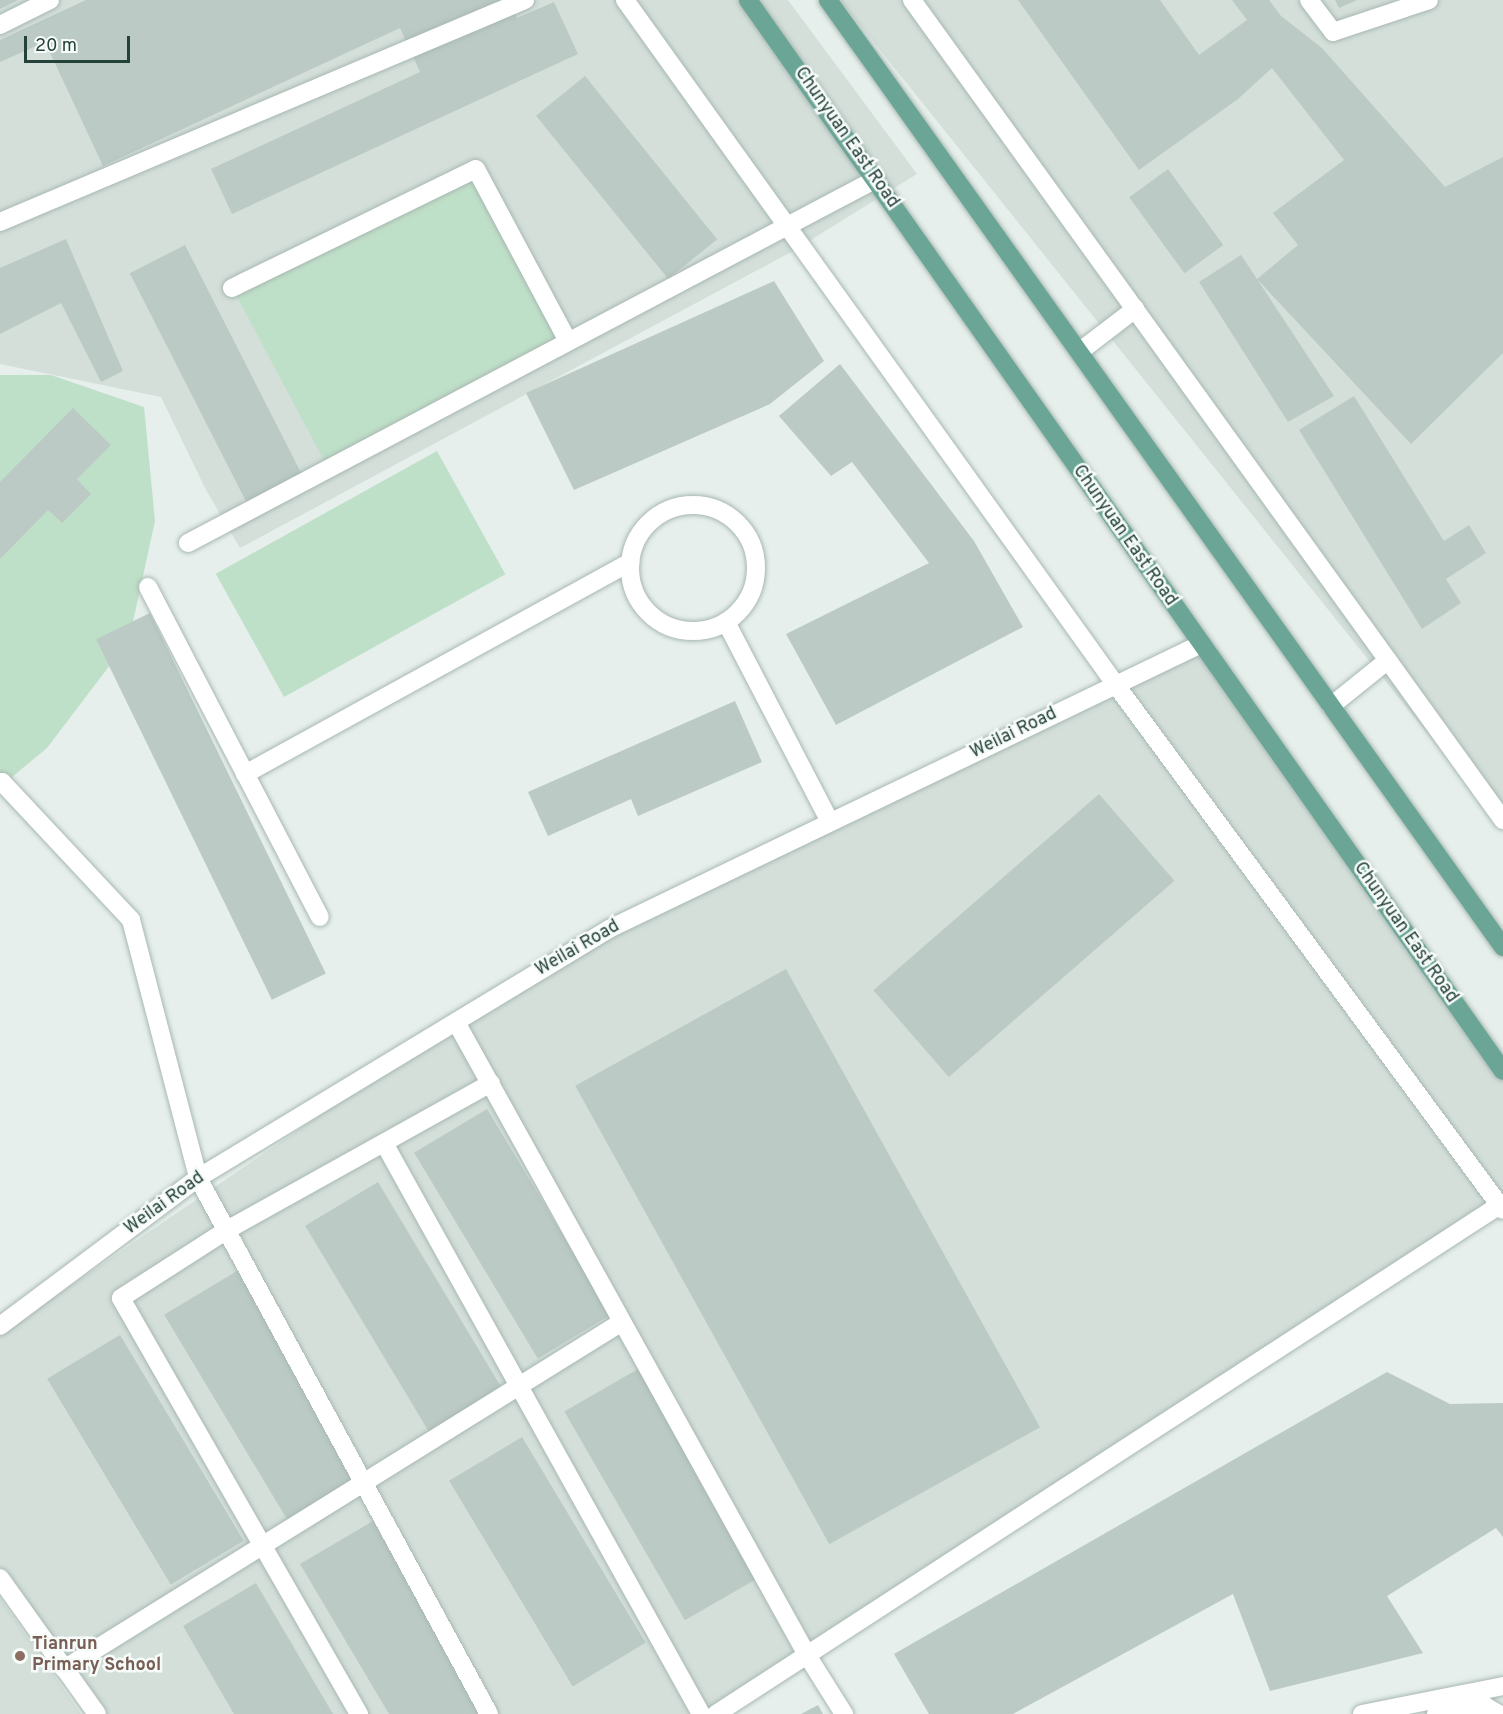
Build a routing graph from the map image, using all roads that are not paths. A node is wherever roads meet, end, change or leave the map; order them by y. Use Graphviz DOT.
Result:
graph roads {
  1 [pos="50,0"];
  2 [pos="525,0"];
  3 [pos="625,0"];
  4 [pos="748,0"];
  5 [pos="828,0"];
  6 [pos="912,0"];
  7 [pos="1309,0"];
  8 [pos="1429,0"];
  9 [pos="0,25"];
  10 [pos="876,179"];
  11 [pos="0,222"];
  12 [pos="789,225"];
  13 [pos="232,288"];
  14 [pos="1135,309"];
  15 [pos="568,341"];
  16 [pos="1079,352"];
  17 [pos="188,543"];
  18 [pos="630,562"];
  19 [pos="148,587"];
  20 [pos="726,622"];
  21 [pos="1199,645"];
  22 [pos="1388,660"];
  23 [pos="1116,685"];
  24 [pos="1331,706"];
  25 [pos="245,774"];
  26 [pos="0,784"];
  27 [pos="1503,820"];
  28 [pos="830,822"];
  29 [pos="320,917"];
  30 [pos="1503,947"];
  31 [pos="456,1022"];
  32 [pos="1503,1071"];
  33 [pos="491,1083"];
  34 [pos="384,1143"];
  35 [pos="198,1178"];
  36 [pos="1502,1206"];
  37 [pos="227,1230"];
  38 [pos="622,1322"];
  39 [pos="0,1326"];
  40 [pos="520,1386"];
  41 [pos="363,1483"];
  42 [pos="262,1545"];
  43 [pos="0,1578"];
  44 [pos="807,1655"];
  45 [pos="64,1669"];
  46 [pos="1503,1686"];
  47 [pos="97,1714"];
  48 [pos="359,1714"];
  49 [pos="489,1714"];
  50 [pos="701,1714"];
  51 [pos="716,1714"];
  52 [pos="844,1714"];
  53 [pos="1362,1714"];
  54 [pos="1436,1714"];
  55 [pos="1499,1714"];
  1 -- 9 [label="street"];
  2 -- 11 [label="street"];
  3 -- 12 [label="street"];
  4 -- 10 [label="main road, Chunyuan East Road"];
  5 -- 16 [label="main road"];
  6 -- 14 [label="street"];
  7 -- 8 [label="street"];
  10 -- 12 [label="street"];
  10 -- 21 [label="main road, Chunyuan East Road"];
  12 -- 15 [label="street"];
  12 -- 23 [label="street"];
  13 -- 15 [label="street"];
  14 -- 16 [label="street"];
  14 -- 22 [label="street"];
  15 -- 17 [label="street"];
  16 -- 24 [label="main road"];
  18 -- 20 [label="street"];
  18 -- 20 [label="street"];
  18 -- 25 [label="street"];
  19 -- 25 [label="street"];
  20 -- 28 [label="street"];
  21 -- 23 [label="street, Weilai Road"];
  21 -- 32 [label="main road, Chunyuan East Road"];
  22 -- 24 [label="street"];
  22 -- 27 [label="street"];
  23 -- 28 [label="street, Weilai Road"];
  23 -- 36 [label="street"];
  24 -- 30 [label="main road"];
  25 -- 29 [label="street"];
  26 -- 35 [label="street"];
  28 -- 31 [label="street, Weilai Road"];
  31 -- 33 [label="street"];
  31 -- 35 [label="street, Weilai Road"];
  33 -- 34 [label="street"];
  33 -- 38 [label="street"];
  34 -- 37 [label="street"];
  34 -- 40 [label="street"];
  35 -- 37 [label="street"];
  35 -- 39 [label="street, Weilai Road"];
  36 -- 44 [label="street"];
  37 -- 41 [label="street"];
  37 -- 42 [label="street"];
  38 -- 40 [label="street"];
  38 -- 44 [label="street"];
  40 -- 41 [label="street"];
  40 -- 50 [label="street"];
  41 -- 42 [label="street"];
  41 -- 49 [label="street"];
  42 -- 45 [label="street"];
  42 -- 48 [label="street"];
  43 -- 45 [label="street"];
  44 -- 51 [label="street"];
  44 -- 52 [label="street"];
  45 -- 47 [label="street"];
  46 -- 53 [label="street"];
  54 -- 55 [label="street"];
}
